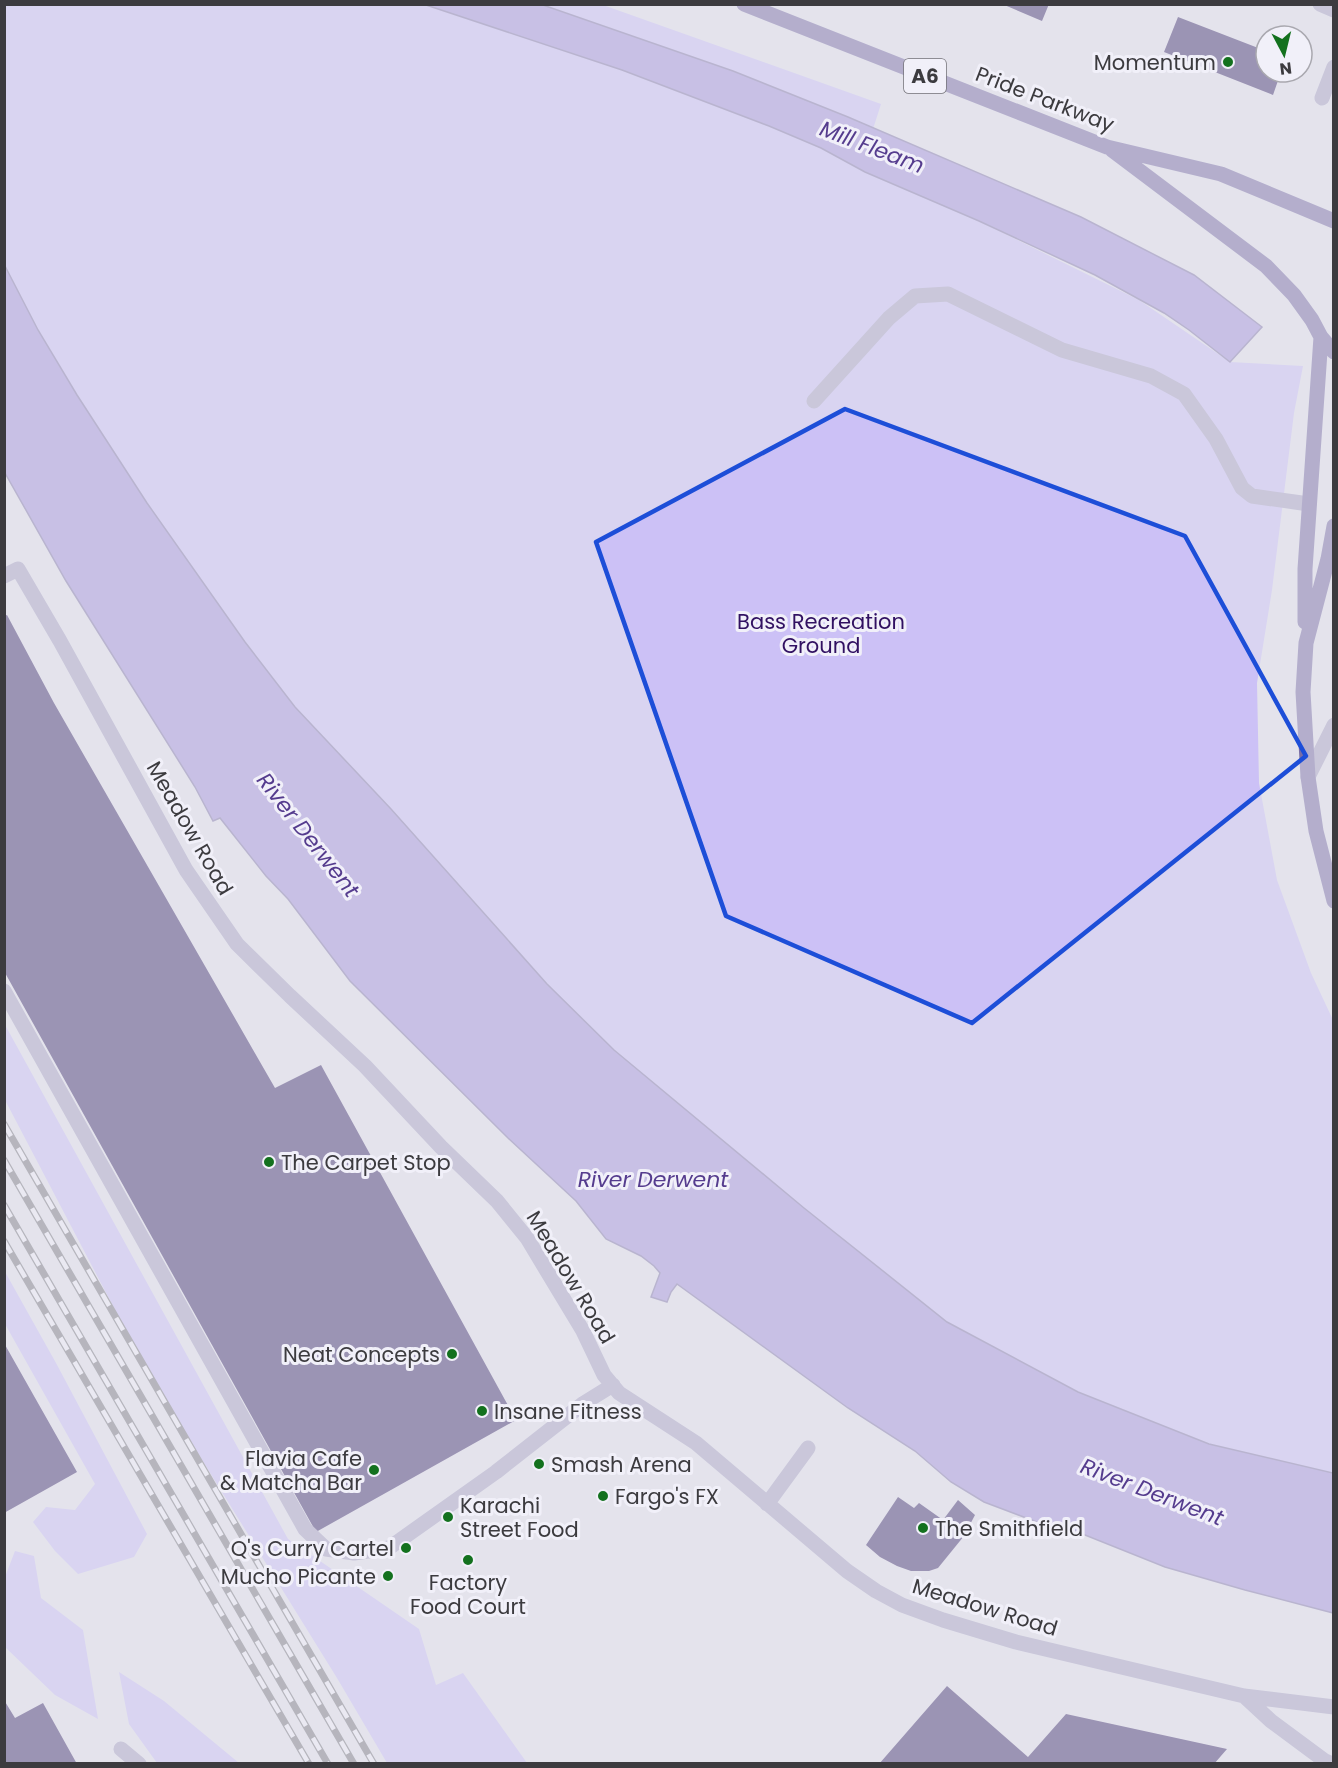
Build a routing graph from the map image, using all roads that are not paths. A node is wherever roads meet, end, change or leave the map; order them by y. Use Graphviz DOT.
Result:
graph roads {
  1 [pos="744,4"];
  2 [pos="1320,4"];
  3 [pos="1334,10"];
  4 [pos="1334,67"];
  5 [pos="1322,98"];
  6 [pos="1107,147"];
  7 [pos="1334,221"];
  8 [pos="1321,338"];
  9 [pos="1334,352"];
  10 [pos="814,401"];
  11 [pos="1310,504"];
  12 [pos="1334,526"];
  13 [pos="11,572"];
  14 [pos="1306,643"];
  15 [pos="1334,725"];
  16 [pos="1308,777"];
  17 [pos="1334,901"];
  18 [pos="4,992"];
  19 [pos="614,1385"];
  20 [pos="808,1448"];
  21 [pos="767,1504"];
  22 [pos="1244,1696"];
  23 [pos="1334,1707"];
  24 [pos="121,1749"];
  25 [pos="1328,1760"];
  26 [pos="140,1764"];
  1 -- 6 [label="main road, Pride Parkway / A6"];
  2 -- 3 [label="street"];
  4 -- 5 [label="street"];
  6 -- 7 [label="main road, Pride Parkway / A6"];
  6 -- 8 [label="main road, A6"];
  8 -- 9 [label="main road"];
  8 -- 11 [label="main road"];
  10 -- 11 [label="street"];
  11 -- 14 [label="main road"];
  12 -- 14 [label="main road"];
  13 -- 19 [label="street, Meadow Road"];
  14 -- 16 [label="main road"];
  15 -- 16 [label="street"];
  16 -- 17 [label="main road"];
  18 -- 19 [label="street"];
  19 -- 21 [label="street, Meadow Road"];
  20 -- 21 [label="street"];
  21 -- 22 [label="street, Meadow Road"];
  22 -- 23 [label="street, Meadow Road"];
  22 -- 25 [label="street, Meadow Road"];
  24 -- 26 [label="street"];
}
